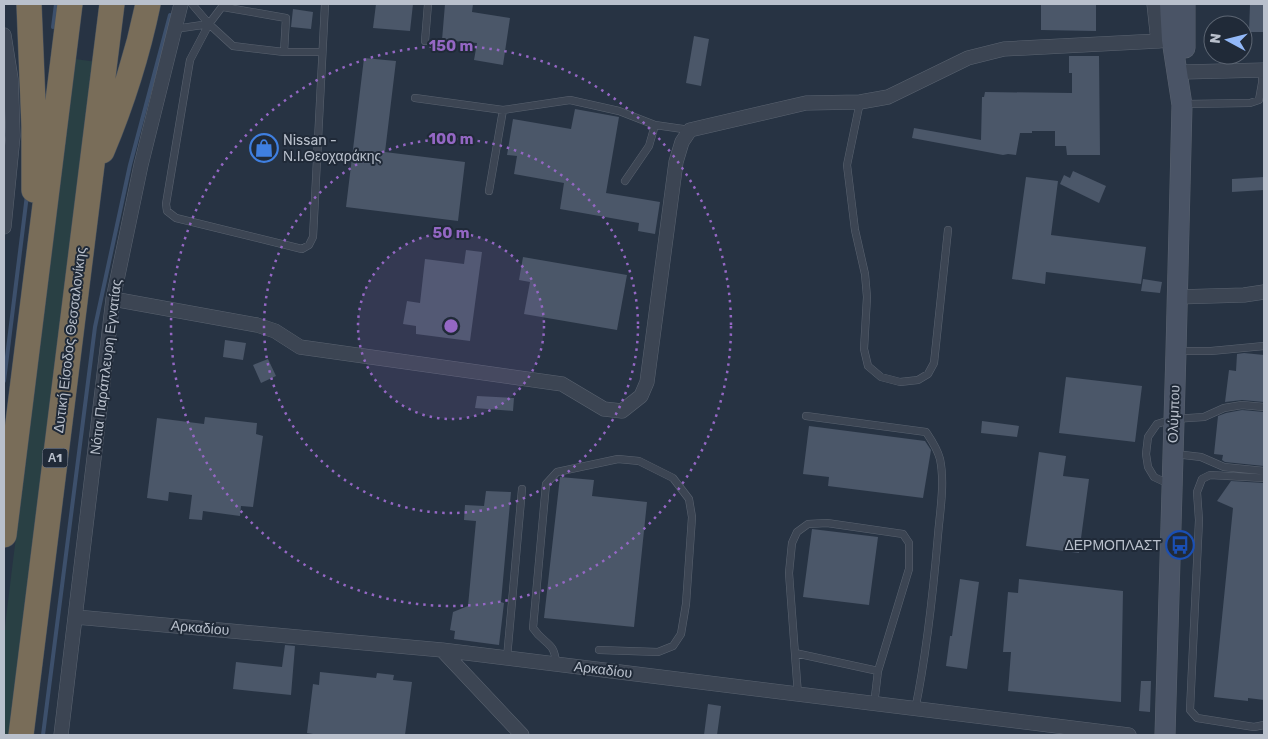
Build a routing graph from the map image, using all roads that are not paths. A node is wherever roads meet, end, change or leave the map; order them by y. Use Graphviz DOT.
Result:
graph roads {
  1 [pos="29,4"];
  2 [pos="70,4"];
  3 [pos="112,4"];
  4 [pos="148,4"];
  5 [pos="181,4"];
  6 [pos="192,4"];
  7 [pos="326,4"];
  8 [pos="428,4"];
  9 [pos="1154,4"];
  10 [pos="1170,4"];
  11 [pos="1185,4"];
  12 [pos="223,5"];
  13 [pos="208,24"];
  14 [pos="174,29"];
  15 [pos="4,35"];
  16 [pos="1172,38"];
  17 [pos="425,41"];
  18 [pos="284,52"];
  19 [pos="322,52"];
  20 [pos="1263,70"];
  21 [pos="1184,72"];
  22 [pos="415,98"];
  23 [pos="1181,98"];
  24 [pos="860,102"];
  25 [pos="503,110"];
  26 [pos="655,125"];
  27 [pos="690,130"];
  28 [pos="625,181"];
  29 [pos="89,182"];
  30 [pos="489,191"];
  31 [pos="5,202"];
  32 [pos="4,227"];
  33 [pos="948,230"];
  34 [pos="1264,292"];
  35 [pos="1177,297"];
  36 [pos="113,299"];
  37 [pos="33,307"];
  38 [pos="1264,346"];
  39 [pos="1176,350"];
  40 [pos="1264,407"];
  41 [pos="806,416"];
  42 [pos="1174,419"];
  43 [pos="1172,454"];
  44 [pos="1264,471"];
  45 [pos="1264,478"];
  46 [pos="1171,485"];
  47 [pos="522,489"];
  48 [pos="4,535"];
  49 [pos="76,617"];
  50 [pos="442,650"];
  51 [pos="599,650"];
  52 [pos="795,653"];
  53 [pos="507,658"];
  54 [pos="556,664"];
  55 [pos="878,670"];
  56 [pos="798,695"];
  57 [pos="874,705"];
  58 [pos="915,710"];
  59 [pos="1264,725"];
  60 [pos="1254,727"];
  61 [pos="21,735"];
  62 [pos="61,735"];
  63 [pos="522,735"];
  64 [pos="1129,735"];
  65 [pos="1165,735"];
  66 [pos="1253,735"];
  1 -- 37 [label="highway"];
  2 -- 37 [label="highway"];
  3 -- 29 [label="highway, Δυτική Είσοδος Θεσσαλονίκης / Α1"];
  4 -- 29 [label="highway"];
  5 -- 14 [label="street, Νότια Παράπλευρη Εγνατίας"];
  6 -- 13 [label="lane"];
  7 -- 19 [label="lane"];
  8 -- 17 [label="lane"];
  9 -- 16 [label="street"];
  10 -- 16 [label="main road"];
  11 -- 16 [label="main road"];
  12 -- 13 [label="lane"];
  12 -- 18 [label="lane"];
  13 -- 14 [label="lane"];
  13 -- 18 [label="lane"];
  13 -- 19 [label="lane"];
  14 -- 36 [label="street, Νότια Παράπλευρη Εγνατίας"];
  15 -- 31 [label="street"];
  16 -- 21 [label="main road"];
  16 -- 23 [label="main road"];
  16 -- 24 [label="street"];
  18 -- 19 [label="lane"];
  20 -- 21 [label="street"];
  20 -- 23 [label="lane"];
  21 -- 23 [label="main road"];
  22 -- 25 [label="lane"];
  23 -- 35 [label="main road, Ολύμπου"];
  24 -- 27 [label="street"];
  24 -- 33 [label="lane"];
  25 -- 26 [label="lane"];
  25 -- 30 [label="lane"];
  26 -- 27 [label="lane"];
  26 -- 28 [label="lane"];
  27 -- 36 [label="street"];
  29 -- 61 [label="highway, Δυτική Είσοδος Θεσσαλονίκης / Α1"];
  31 -- 32 [label="street"];
  34 -- 35 [label="street"];
  35 -- 39 [label="main road, Ολύμπου"];
  36 -- 49 [label="street, Νότια Παράπλευρη Εγνατίας"];
  37 -- 48 [label="highway"];
  38 -- 39 [label="lane"];
  39 -- 42 [label="main road, Ολύμπου"];
  40 -- 42 [label="lane"];
  41 -- 58 [label="lane"];
  42 -- 43 [label="main road, Ολύμπου"];
  42 -- 46 [label="lane"];
  43 -- 44 [label="lane"];
  43 -- 46 [label="main road, Ολύμπου"];
  45 -- 60 [label="lane"];
  46 -- 65 [label="main road, Ολύμπου"];
  47 -- 53 [label="lane"];
  49 -- 50 [label="street, Αρκαδίου"];
  49 -- 62 [label="street, Νότια Παράπλευρη Εγνατίας"];
  50 -- 53 [label="street, Αρκαδίου"];
  50 -- 63 [label="street"];
  51 -- 54 [label="lane"];
  52 -- 55 [label="lane"];
  52 -- 55 [label="lane"];
  52 -- 56 [label="lane"];
  53 -- 54 [label="street, Αρκαδίου"];
  54 -- 56 [label="street, Αρκαδίου"];
  55 -- 57 [label="lane"];
  56 -- 57 [label="street, Αρκαδίου"];
  57 -- 58 [label="street, Αρκαδίου"];
  58 -- 64 [label="street, Αρκαδίου"];
  59 -- 60 [label="lane"];
  60 -- 66 [label="lane"];
}
